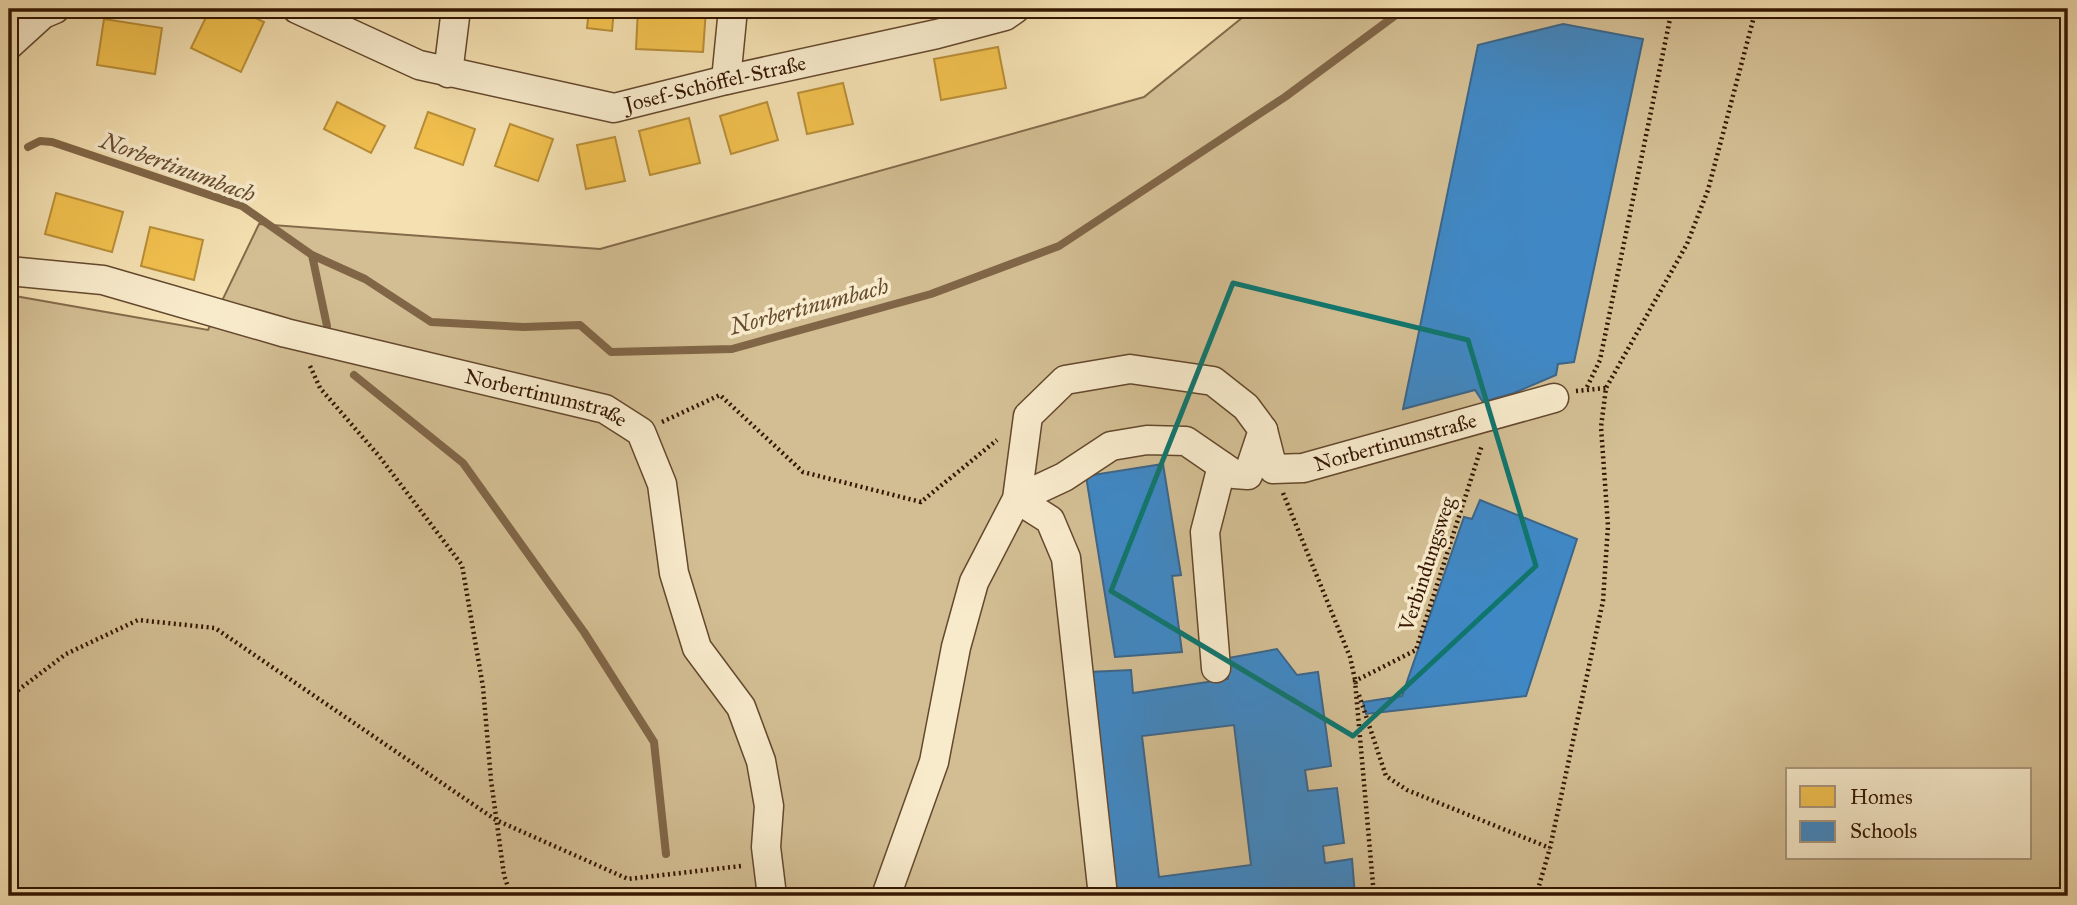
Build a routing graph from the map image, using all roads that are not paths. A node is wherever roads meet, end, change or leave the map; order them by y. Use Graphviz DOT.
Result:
graph roads {
  1 [pos="55,9"];
  2 [pos="297,9"];
  3 [pos="456,9"];
  4 [pos="733,9"];
  5 [pos="1009,11"];
  6 [pos="9,45"];
  7 [pos="448,73"];
  8 [pos="726,80"];
  9 [pos="9,271"];
  10 [pos="1554,398"];
  11 [pos="1222,466"];
  12 [pos="1261,472"];
  13 [pos="1017,499"];
  14 [pos="1216,668"];
  15 [pos="772,896"];
  16 [pos="886,896"];
  17 [pos="1103,896"];
  1 -- 6 [label="street"];
  2 -- 7 [label="street, Josef-Schöffel-Straße"];
  3 -- 7 [label="street"];
  4 -- 8 [label="street"];
  5 -- 8 [label="street, Josef-Schöffel-Straße"];
  7 -- 8 [label="street, Josef-Schöffel-Straße"];
  9 -- 15 [label="street, Norbertinumstraße"];
  10 -- 12 [label="street, Norbertinumstraße"];
  11 -- 12 [label="street"];
  11 -- 13 [label="street"];
  11 -- 14 [label="street"];
  12 -- 13 [label="street"];
  13 -- 16 [label="street"];
  13 -- 17 [label="street"];
}
